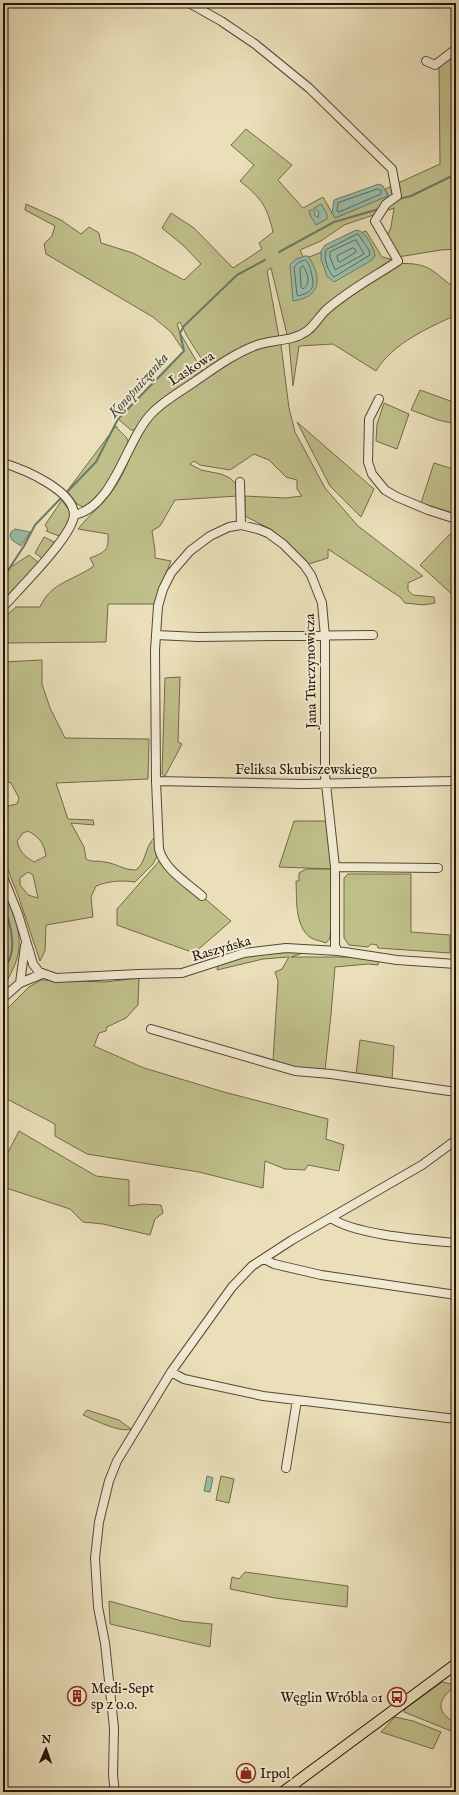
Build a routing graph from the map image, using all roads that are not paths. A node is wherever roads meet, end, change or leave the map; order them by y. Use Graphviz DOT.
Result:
graph roads {
  1 [pos="189,3"];
  2 [pos="456,49"];
  3 [pos="426,61"];
  4 [pos="379,399"];
  5 [pos="3,463"];
  6 [pos="240,482"];
  7 [pos="74,515"];
  8 [pos="456,519"];
  9 [pos="241,525"];
  10 [pos="3,607"];
  11 [pos="156,635"];
  12 [pos="373,636"];
  13 [pos="325,637"];
  14 [pos="456,781"];
  15 [pos="156,782"];
  16 [pos="325,783"];
  17 [pos="335,867"];
  18 [pos="438,868"];
  19 [pos="3,878"];
  20 [pos="202,896"];
  21 [pos="26,943"];
  22 [pos="338,951"];
  23 [pos="456,964"];
  24 [pos="42,974"];
  25 [pos="20,983"];
  26 [pos="4,996"];
  27 [pos="151,1029"];
  28 [pos="456,1092"];
  29 [pos="456,1140"];
  30 [pos="331,1218"];
  31 [pos="456,1243"];
  32 [pos="264,1259"];
  33 [pos="456,1295"];
  34 [pos="171,1372"];
  35 [pos="296,1400"];
  36 [pos="456,1419"];
  37 [pos="286,1468"];
  38 [pos="456,1664"];
  39 [pos="115,1792"];
  40 [pos="283,1792"];
  1 -- 7 [label="street, Laskowa"];
  2 -- 3 [label="street"];
  4 -- 8 [label="street"];
  5 -- 7 [label="street"];
  6 -- 9 [label="street"];
  7 -- 10 [label="street"];
  9 -- 11 [label="street"];
  9 -- 13 [label="street, Jana Turczynowicza"];
  11 -- 13 [label="street"];
  11 -- 15 [label="street"];
  12 -- 13 [label="street"];
  13 -- 16 [label="street, Jana Turczynowicza"];
  14 -- 16 [label="street, Feliksa Skubiszewskiego"];
  15 -- 16 [label="street, Feliksa Skubiszewskiego"];
  15 -- 20 [label="street"];
  16 -- 17 [label="street, Jana Turczynowicza"];
  17 -- 18 [label="street"];
  17 -- 22 [label="street, Jana Turczynowicza"];
  19 -- 21 [label="street"];
  21 -- 24 [label="street"];
  21 -- 25 [label="street"];
  22 -- 23 [label="street, Raszyńska"];
  22 -- 24 [label="street, Raszyńska"];
  24 -- 25 [label="street"];
  25 -- 26 [label="street"];
  27 -- 28 [label="street"];
  29 -- 30 [label="street"];
  30 -- 31 [label="street"];
  30 -- 32 [label="street"];
  32 -- 33 [label="street"];
  32 -- 34 [label="street"];
  34 -- 35 [label="street"];
  34 -- 39 [label="street"];
  35 -- 36 [label="street"];
  35 -- 37 [label="street"];
  38 -- 40 [label="main road"];
}
